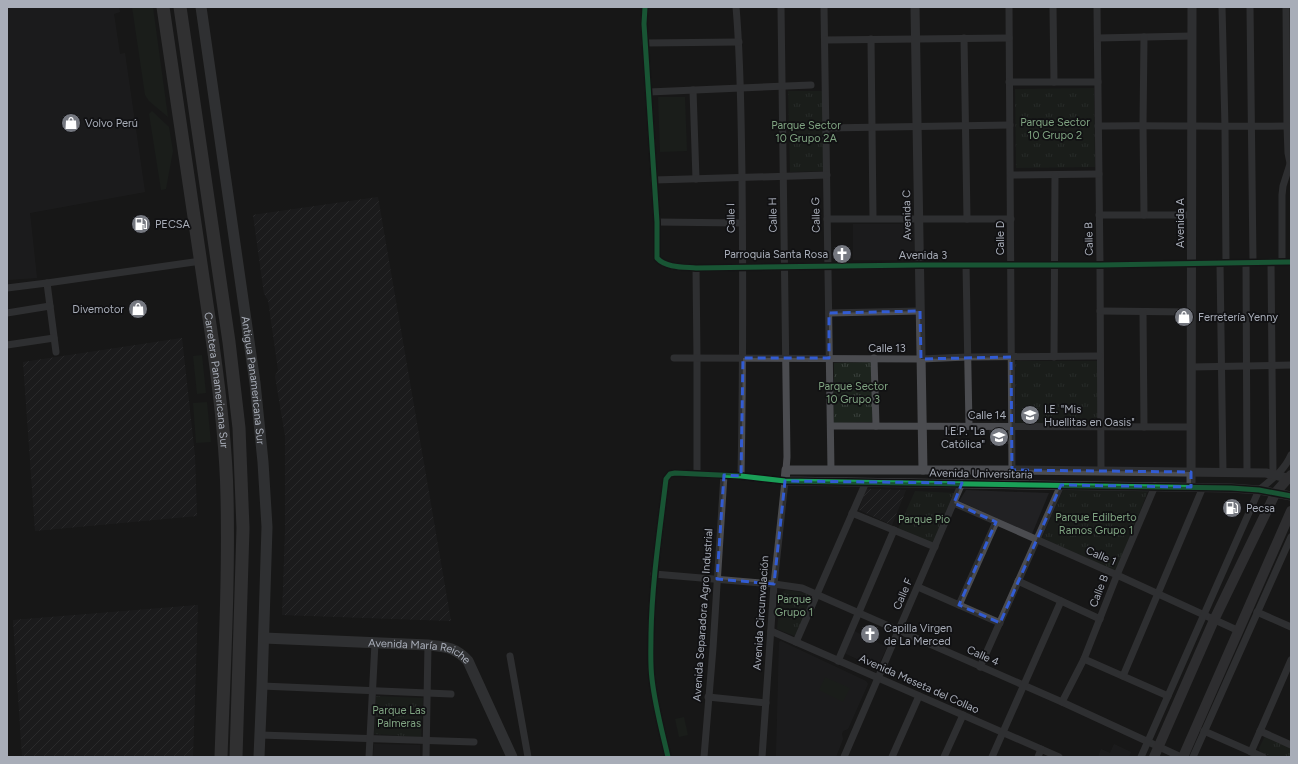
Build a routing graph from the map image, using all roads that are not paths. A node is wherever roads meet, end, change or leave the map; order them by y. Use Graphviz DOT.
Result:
graph roads {
  1 [pos="163,7"];
  2 [pos="180,7"];
  3 [pos="201,7"];
  4 [pos="645,7"];
  5 [pos="736,7"];
  6 [pos="781,7"];
  7 [pos="824,7"];
  8 [pos="915,7"];
  9 [pos="1008,7"];
  10 [pos="1053,7"];
  11 [pos="1097,7"];
  12 [pos="1192,7"];
  13 [pos="1222,7"];
  14 [pos="1250,7"];
  15 [pos="1286,7"];
  16 [pos="1192,36"];
  17 [pos="1144,37"];
  18 [pos="964,38"];
  19 [pos="1009,38"];
  20 [pos="1098,38"];
  21 [pos="871,39"];
  22 [pos="915,39"];
  23 [pos="825,40"];
  24 [pos="739,42"];
  25 [pos="645,43"];
  26 [pos="1010,82"];
  27 [pos="1054,82"];
  28 [pos="1098,82"];
  29 [pos="810,85"];
  30 [pos="782,86"];
  31 [pos="740,88"];
  32 [pos="693,90"];
  33 [pos="648,92"];
  34 [pos="1010,125"];
  35 [pos="1143,125"];
  36 [pos="965,126"];
  37 [pos="1098,126"];
  38 [pos="1192,126"];
  39 [pos="1287,126"];
  40 [pos="917,127"];
  41 [pos="1225,127"];
  42 [pos="1251,127"];
  43 [pos="826,128"];
  44 [pos="871,128"];
  45 [pos="1290,166"];
  46 [pos="1099,174"];
  47 [pos="827,175"];
  48 [pos="1011,175"];
  49 [pos="1055,175"];
  50 [pos="784,177"];
  51 [pos="742,178"];
  52 [pos="696,179"];
  53 [pos="654,180"];
  54 [pos="1099,215"];
  55 [pos="1144,215"];
  56 [pos="1192,215"];
  57 [pos="873,218"];
  58 [pos="827,219"];
  59 [pos="919,219"];
  60 [pos="967,219"];
  61 [pos="1011,219"];
  62 [pos="657,222"];
  63 [pos="742,223"];
  64 [pos="201,261"];
  65 [pos="1270,262"];
  66 [pos="1282,262"];
  67 [pos="1291,262"];
  68 [pos="1192,263"];
  69 [pos="1223,263"];
  70 [pos="1249,263"];
  71 [pos="1054,264"];
  72 [pos="919,265"];
  73 [pos="966,265"];
  74 [pos="1011,265"];
  75 [pos="1100,265"];
  76 [pos="785,267"];
  77 [pos="828,267"];
  78 [pos="696,268"];
  79 [pos="742,268"];
  80 [pos="47,283"];
  81 [pos="7,288"];
  82 [pos="50,306"];
  83 [pos="920,311"];
  84 [pos="1100,311"];
  85 [pos="1143,312"];
  86 [pos="1191,312"];
  87 [pos="7,313"];
  88 [pos="829,313"];
  89 [pos="54,338"];
  90 [pos="7,345"];
  91 [pos="56,352"];
  92 [pos="1099,356"];
  93 [pos="967,357"];
  94 [pos="1012,357"];
  95 [pos="1054,357"];
  96 [pos="674,358"];
  97 [pos="698,358"];
  98 [pos="743,358"];
  99 [pos="786,358"];
  100 [pos="830,358"];
  101 [pos="874,358"];
  102 [pos="921,359"];
  103 [pos="1291,364"];
  104 [pos="1272,365"];
  105 [pos="1222,366"];
  106 [pos="1246,366"];
  107 [pos="1192,367"];
  108 [pos="830,426"];
  109 [pos="876,426"];
  110 [pos="922,426"];
  111 [pos="969,426"];
  112 [pos="1012,426"];
  113 [pos="1100,427"];
  114 [pos="1144,427"];
  115 [pos="1192,427"];
  116 [pos="1291,455"];
  117 [pos="786,470"];
  118 [pos="831,470"];
  119 [pos="923,470"];
  120 [pos="1012,470"];
  121 [pos="1101,471"];
  122 [pos="1191,472"];
  123 [pos="1223,472"];
  124 [pos="1247,473"];
  125 [pos="697,474"];
  126 [pos="1275,474"];
  127 [pos="724,475"];
  128 [pos="741,476"];
  129 [pos="1290,477"];
  130 [pos="785,481"];
  131 [pos="866,482"];
  132 [pos="962,483"];
  133 [pos="1061,485"];
  134 [pos="1155,486"];
  135 [pos="1191,487"];
  136 [pos="1203,487"];
  137 [pos="1259,490"];
  138 [pos="1276,492"];
  139 [pos="1291,496"];
  140 [pos="954,504"];
  141 [pos="1291,511"];
  142 [pos="852,513"];
  143 [pos="996,522"];
  144 [pos="894,530"];
  145 [pos="1291,537"];
  146 [pos="1036,540"];
  147 [pos="935,547"];
  148 [pos="654,574"];
  149 [pos="1117,575"];
  150 [pos="717,580"];
  151 [pos="1018,581"];
  152 [pos="774,584"];
  153 [pos="918,587"];
  154 [pos="817,594"];
  155 [pos="1158,594"];
  156 [pos="1061,601"];
  157 [pos="959,605"];
  158 [pos="1257,612"];
  159 [pos="859,613"];
  160 [pos="1204,615"];
  161 [pos="1100,619"];
  162 [pos="1214,620"];
  163 [pos="1000,623"];
  164 [pos="1291,627"];
  165 [pos="771,631"];
  166 [pos="898,631"];
  167 [pos="1239,631"];
  168 [pos="264,638"];
  169 [pos="796,642"];
  170 [pos="375,643"];
  171 [pos="428,645"];
  172 [pos="510,656"];
  173 [pos="1084,659"];
  174 [pos="1291,660"];
  175 [pos="838,661"];
  176 [pos="980,667"];
  177 [pos="1123,676"];
  178 [pos="878,678"];
  179 [pos="262,686"];
  180 [pos="1023,686"];
  181 [pos="372,691"];
  182 [pos="427,693"];
  183 [pos="451,694"];
  184 [pos="919,696"];
  185 [pos="1168,696"];
  186 [pos="708,697"];
  187 [pos="1062,702"];
  188 [pos="766,704"];
  189 [pos="963,715"];
  190 [pos="1260,731"];
  191 [pos="1003,732"];
  192 [pos="1204,732"];
  193 [pos="260,735"];
  194 [pos="370,739"];
  195 [pos="426,741"];
  196 [pos="474,742"];
  197 [pos="1148,742"];
  198 [pos="1291,745"];
  199 [pos="1158,747"];
  200 [pos="1041,749"];
  201 [pos="1251,752"];
  202 [pos="221,757"];
  203 [pos="236,757"];
  204 [pos="259,757"];
  205 [pos="369,757"];
  206 [pos="426,757"];
  207 [pos="512,757"];
  208 [pos="528,757"];
  209 [pos="668,757"];
  210 [pos="704,757"];
  211 [pos="762,757"];
  212 [pos="844,757"];
  213 [pos="892,757"];
  214 [pos="944,757"];
  215 [pos="992,757"];
  216 [pos="1038,757"];
  217 [pos="1059,757"];
  218 [pos="1141,757"];
  219 [pos="1154,757"];
  220 [pos="1182,757"];
  221 [pos="1193,757"];
  222 [pos="1263,757"];
  1 -- 64 [label="highway, Carretera Panamericana Sur"];
  2 -- 203 [label="highway, Carretera Panamericana Sur"];
  3 -- 168 [label="main road, Antigua Panamericana Sur"];
  4 -- 25 [label="street"];
  5 -- 24 [label="street, Calle I"];
  6 -- 30 [label="street, Calle H"];
  7 -- 23 [label="street, Calle G"];
  8 -- 22 [label="street, Avenida C"];
  9 -- 19 [label="street, Calle D"];
  10 -- 27 [label="street"];
  11 -- 20 [label="street, Calle B"];
  12 -- 16 [label="street, Avenida A"];
  13 -- 41 [label="street"];
  14 -- 42 [label="street"];
  15 -- 39 [label="street"];
  16 -- 17 [label="street"];
  16 -- 38 [label="street, Avenida A"];
  17 -- 20 [label="street"];
  17 -- 35 [label="street"];
  18 -- 19 [label="street"];
  18 -- 22 [label="street"];
  18 -- 36 [label="street"];
  19 -- 26 [label="street, Calle D"];
  20 -- 28 [label="street, Calle B"];
  21 -- 22 [label="street"];
  21 -- 23 [label="street"];
  21 -- 44 [label="street"];
  22 -- 40 [label="street, Avenida C"];
  23 -- 43 [label="street, Calle G"];
  24 -- 25 [label="street"];
  24 -- 31 [label="street, Calle I"];
  25 -- 33 [label="street"];
  26 -- 27 [label="street"];
  26 -- 34 [label="street, Calle D"];
  27 -- 28 [label="street"];
  28 -- 37 [label="street, Calle B"];
  29 -- 30 [label="street"];
  30 -- 31 [label="street"];
  30 -- 50 [label="street, Calle H"];
  31 -- 32 [label="street"];
  31 -- 51 [label="street, Calle I"];
  32 -- 33 [label="street"];
  32 -- 52 [label="street"];
  33 -- 53 [label="street"];
  34 -- 36 [label="street"];
  34 -- 48 [label="street, Calle D"];
  35 -- 37 [label="street"];
  35 -- 38 [label="street"];
  35 -- 55 [label="street"];
  36 -- 40 [label="street"];
  36 -- 60 [label="street"];
  37 -- 46 [label="street, Calle B"];
  38 -- 41 [label="street"];
  38 -- 56 [label="street, Avenida A"];
  39 -- 42 [label="street"];
  39 -- 45 [label="street"];
  40 -- 44 [label="street"];
  40 -- 59 [label="street, Avenida C"];
  41 -- 42 [label="street"];
  41 -- 69 [label="street"];
  42 -- 70 [label="street"];
  43 -- 44 [label="street"];
  43 -- 47 [label="street, Calle G"];
  44 -- 57 [label="street"];
  45 -- 66 [label="street"];
  46 -- 49 [label="street"];
  46 -- 54 [label="street, Calle B"];
  47 -- 50 [label="street"];
  47 -- 58 [label="street, Calle G"];
  48 -- 49 [label="street"];
  48 -- 61 [label="street, Calle D"];
  49 -- 71 [label="street"];
  50 -- 51 [label="street"];
  50 -- 76 [label="street, Calle H"];
  51 -- 52 [label="street"];
  51 -- 63 [label="street, Calle I"];
  52 -- 53 [label="street"];
  53 -- 62 [label="street"];
  54 -- 55 [label="street"];
  54 -- 75 [label="street, Calle B"];
  55 -- 56 [label="street"];
  56 -- 68 [label="street, Avenida A"];
  57 -- 58 [label="street"];
  57 -- 59 [label="street"];
  58 -- 77 [label="street, Calle G"];
  59 -- 60 [label="street"];
  59 -- 72 [label="street, Avenida C"];
  60 -- 61 [label="street"];
  61 -- 74 [label="street, Calle D"];
  62 -- 63 [label="street"];
  62 -- 78 [label="street, Avenida 3"];
  63 -- 79 [label="street, Calle I"];
  64 -- 80 [label="street"];
  64 -- 202 [label="highway, Carretera Panamericana Sur"];
  65 -- 66 [label="street, Avenida 3"];
  65 -- 70 [label="street, Avenida 3"];
  65 -- 104 [label="street"];
  66 -- 67 [label="street, Avenida 3"];
  68 -- 69 [label="street, Avenida 3"];
  68 -- 75 [label="street, Avenida 3"];
  68 -- 86 [label="street, Avenida A"];
  69 -- 70 [label="street, Avenida 3"];
  69 -- 105 [label="street"];
  70 -- 106 [label="street"];
  71 -- 74 [label="street, Avenida 3"];
  71 -- 75 [label="street, Avenida 3"];
  71 -- 95 [label="street"];
  72 -- 73 [label="street, Avenida 3"];
  72 -- 77 [label="street, Avenida 3"];
  72 -- 83 [label="street, Avenida C"];
  73 -- 74 [label="street, Avenida 3"];
  73 -- 93 [label="street"];
  74 -- 94 [label="street, Calle D"];
  75 -- 84 [label="street, Calle B"];
  76 -- 77 [label="street, Avenida 3"];
  76 -- 79 [label="street, Avenida 3"];
  76 -- 99 [label="street, Calle H"];
  77 -- 88 [label="street, Calle G"];
  78 -- 79 [label="street, Avenida 3"];
  78 -- 97 [label="street"];
  79 -- 98 [label="street, Calle I"];
  80 -- 81 [label="street"];
  80 -- 82 [label="street"];
  82 -- 87 [label="street"];
  82 -- 89 [label="street"];
  83 -- 88 [label="street"];
  83 -- 102 [label="street, Avenida C"];
  84 -- 85 [label="street"];
  84 -- 92 [label="street, Calle B"];
  85 -- 86 [label="street"];
  85 -- 114 [label="street"];
  86 -- 107 [label="street, Avenida A"];
  88 -- 100 [label="street, Calle G"];
  89 -- 90 [label="street"];
  89 -- 91 [label="street"];
  92 -- 95 [label="street, Calle 13"];
  92 -- 113 [label="street, Calle B"];
  93 -- 94 [label="street, Calle 13"];
  93 -- 102 [label="street, Calle 13"];
  93 -- 111 [label="street"];
  94 -- 95 [label="street, Calle 13"];
  94 -- 112 [label="street, Calle D"];
  96 -- 97 [label="street, Calle 13"];
  97 -- 98 [label="street, Calle 13"];
  97 -- 125 [label="street"];
  98 -- 99 [label="street, Calle 13"];
  98 -- 128 [label="street, Calle I"];
  99 -- 100 [label="street, Calle 13"];
  99 -- 117 [label="street, Calle H"];
  100 -- 101 [label="street, Calle 13"];
  100 -- 108 [label="street, Calle G"];
  101 -- 102 [label="street, Calle 13"];
  101 -- 109 [label="street"];
  102 -- 110 [label="street, Avenida C"];
  103 -- 104 [label="street"];
  104 -- 106 [label="street"];
  104 -- 126 [label="street"];
  105 -- 106 [label="street"];
  105 -- 107 [label="street"];
  105 -- 123 [label="street"];
  106 -- 124 [label="street"];
  107 -- 115 [label="street, Avenida A"];
  108 -- 109 [label="street, Calle 14"];
  108 -- 118 [label="street, Calle G"];
  109 -- 110 [label="street, Calle 14"];
  110 -- 111 [label="street, Calle 14"];
  110 -- 119 [label="street, Avenida C"];
  111 -- 112 [label="street, Calle 14"];
  112 -- 113 [label="street, Calle 14"];
  112 -- 120 [label="street, Calle D"];
  113 -- 114 [label="street, Calle 14"];
  113 -- 121 [label="street, Calle B"];
  114 -- 115 [label="street, Calle 14"];
  115 -- 122 [label="street, Avenida A"];
  116 -- 126 [label="street"];
  117 -- 118 [label="street, Avenida Universitaria"];
  117 -- 130 [label="street, Avenida Circunvalación"];
  118 -- 119 [label="street, Avenida Universitaria"];
  119 -- 120 [label="street, Avenida Universitaria"];
  120 -- 121 [label="street, Avenida Universitaria"];
  121 -- 122 [label="street, Avenida Universitaria"];
  122 -- 123 [label="street, Avenida Universitaria"];
  122 -- 135 [label="street, Avenida A"];
  123 -- 124 [label="street, Avenida Universitaria"];
  124 -- 126 [label="street, Avenida Universitaria"];
  125 -- 127 [label="street, Avenida Universitaria"];
  125 -- 148 [label="street, Avenida Universitaria"];
  126 -- 129 [label="street, Avenida Universitaria"];
  126 -- 137 [label="street"];
  127 -- 128 [label="street, Avenida Universitaria"];
  127 -- 150 [label="street, Avenida Separadora Agro Industrial"];
  128 -- 130 [label="street, Avenida Universitaria"];
  129 -- 138 [label="main road"];
  130 -- 131 [label="street, Avenida Universitaria"];
  130 -- 152 [label="street, Avenida Circunvalación"];
  131 -- 132 [label="street, Avenida Universitaria"];
  131 -- 142 [label="street"];
  132 -- 133 [label="street, Avenida Universitaria"];
  132 -- 140 [label="street, Calle F"];
  133 -- 134 [label="street, Avenida Universitaria"];
  133 -- 146 [label="street"];
  134 -- 135 [label="street, Avenida Universitaria"];
  134 -- 149 [label="street, Calle B"];
  135 -- 136 [label="street, Avenida Universitaria"];
  136 -- 137 [label="street, Avenida Universitaria"];
  136 -- 155 [label="street"];
  137 -- 138 [label="street, Avenida Universitaria"];
  137 -- 160 [label="street"];
  138 -- 139 [label="street, Avenida Universitaria"];
  138 -- 162 [label="main road"];
  140 -- 143 [label="street, Calle 1"];
  140 -- 147 [label="street, Calle F"];
  141 -- 167 [label="main road"];
  142 -- 144 [label="street"];
  142 -- 154 [label="street"];
  143 -- 146 [label="street, Calle 1"];
  143 -- 157 [label="street"];
  144 -- 147 [label="street"];
  144 -- 159 [label="street"];
  145 -- 158 [label="street"];
  146 -- 149 [label="street, Calle 1"];
  146 -- 151 [label="street"];
  147 -- 153 [label="street, Calle F"];
  148 -- 150 [label="street, Calle 4"];
  148 -- 209 [label="street"];
  149 -- 155 [label="street, Calle 1"];
  149 -- 161 [label="street, Calle B"];
  150 -- 152 [label="street, Calle 4"];
  150 -- 186 [label="street, Avenida Separadora Agro Industrial"];
  151 -- 156 [label="street"];
  151 -- 163 [label="street"];
  152 -- 154 [label="street, Calle 4"];
  152 -- 165 [label="street, Avenida Circunvalación"];
  153 -- 157 [label="street"];
  153 -- 166 [label="street, Calle F"];
  154 -- 159 [label="street, Calle 4"];
  154 -- 169 [label="street"];
  155 -- 160 [label="street, Calle 1"];
  155 -- 177 [label="street"];
  156 -- 161 [label="street"];
  156 -- 180 [label="street"];
  157 -- 163 [label="street"];
  158 -- 164 [label="street"];
  158 -- 192 [label="street"];
  159 -- 166 [label="street, Calle 4"];
  159 -- 175 [label="street"];
  160 -- 162 [label="street, Calle 1"];
  160 -- 185 [label="street"];
  161 -- 173 [label="street, Calle B"];
  162 -- 167 [label="street, Calle 1"];
  162 -- 199 [label="main road"];
  163 -- 176 [label="street"];
  165 -- 169 [label="street, Avenida Meseta del Collao"];
  165 -- 188 [label="street, Avenida Circunvalación"];
  166 -- 176 [label="street, Calle 4"];
  166 -- 178 [label="street, Calle F"];
  167 -- 220 [label="main road"];
  168 -- 170 [label="main road, Avenida María Reiche"];
  168 -- 179 [label="main road, Antigua Panamericana Sur"];
  169 -- 175 [label="street, Avenida Meseta del Collao"];
  170 -- 171 [label="main road, Avenida María Reiche"];
  170 -- 181 [label="street"];
  171 -- 182 [label="street"];
  171 -- 207 [label="main road, Avenida María Reiche"];
  172 -- 208 [label="street"];
  173 -- 177 [label="street"];
  173 -- 187 [label="street, Calle B"];
  174 -- 190 [label="street"];
  175 -- 178 [label="street, Avenida Meseta del Collao"];
  176 -- 180 [label="street, Calle 4"];
  177 -- 185 [label="street"];
  178 -- 184 [label="street, Avenida Meseta del Collao"];
  178 -- 212 [label="street, Calle F"];
  179 -- 181 [label="street"];
  179 -- 193 [label="main road, Antigua Panamericana Sur"];
  180 -- 187 [label="street, Calle 4"];
  180 -- 191 [label="street"];
  181 -- 182 [label="street"];
  181 -- 194 [label="street"];
  182 -- 183 [label="street"];
  182 -- 195 [label="street"];
  184 -- 189 [label="street, Avenida Meseta del Collao"];
  184 -- 213 [label="street"];
  185 -- 197 [label="street"];
  186 -- 188 [label="street"];
  186 -- 210 [label="street, Avenida Separadora Agro Industrial"];
  187 -- 197 [label="street, Calle 4"];
  188 -- 211 [label="street, Avenida Circunvalación"];
  189 -- 191 [label="street, Avenida Meseta del Collao"];
  189 -- 214 [label="street"];
  190 -- 198 [label="street"];
  190 -- 201 [label="street"];
  191 -- 200 [label="street, Avenida Meseta del Collao"];
  191 -- 215 [label="street"];
  192 -- 201 [label="street"];
  192 -- 221 [label="street"];
  193 -- 194 [label="street"];
  193 -- 204 [label="main road, Antigua Panamericana Sur"];
  194 -- 195 [label="street"];
  194 -- 205 [label="street"];
  195 -- 196 [label="street"];
  195 -- 206 [label="street"];
  197 -- 199 [label="street, Calle 4"];
  197 -- 218 [label="street"];
  199 -- 219 [label="main road"];
  199 -- 220 [label="street, Calle 4"];
  200 -- 216 [label="street"];
  200 -- 217 [label="street, Avenida Meseta del Collao"];
  201 -- 222 [label="street"];
}
